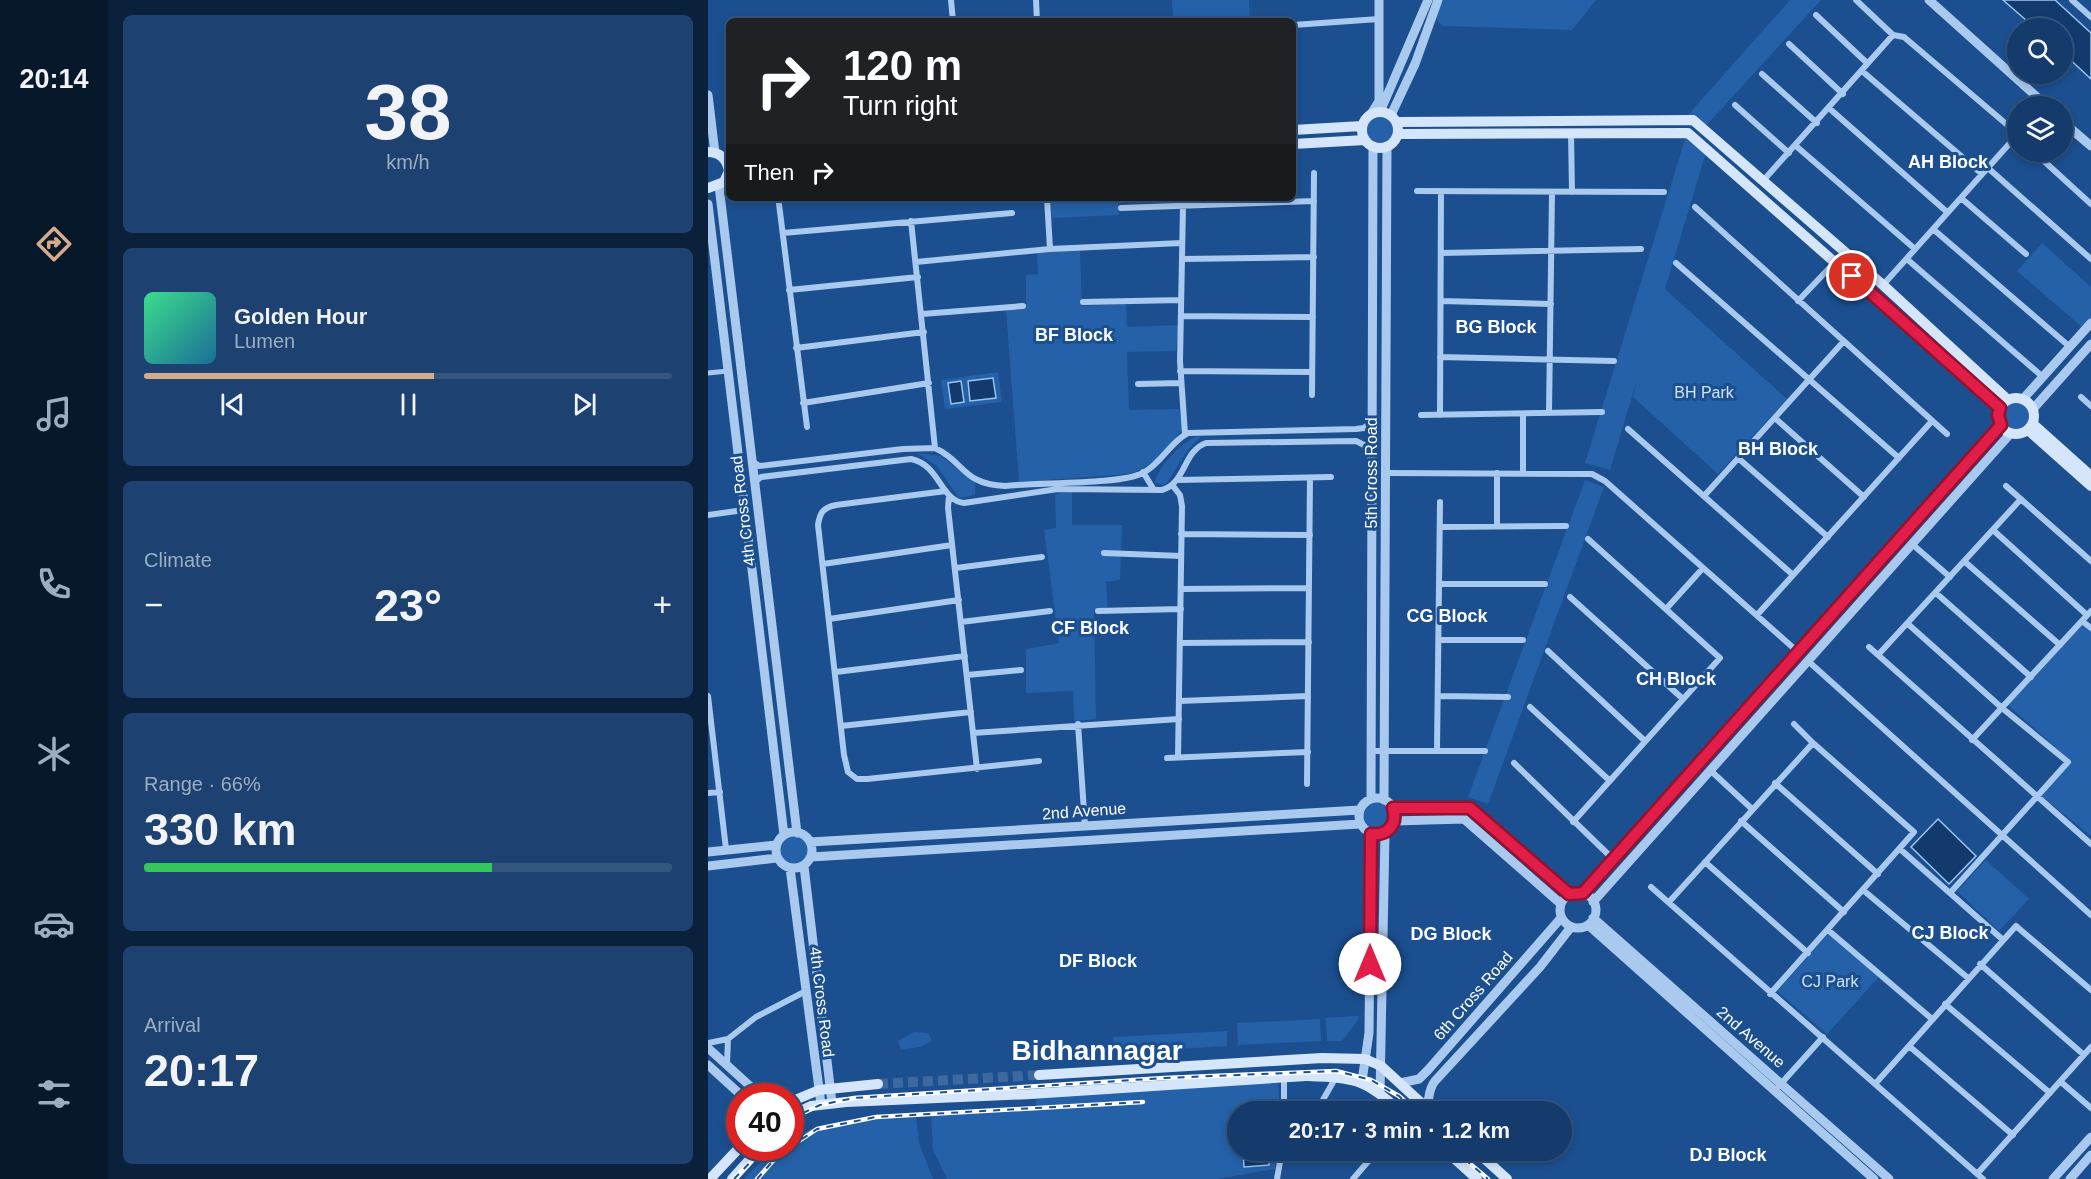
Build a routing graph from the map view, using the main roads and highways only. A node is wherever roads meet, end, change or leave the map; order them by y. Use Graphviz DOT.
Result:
graph roads {
  1 [pos="1394,119"];
  2 [pos="1635,122"];
  3 [pos="1362,126"];
  4 [pos="1296,130"];
  5 [pos="1635,133"];
  6 [pos="1398,134"];
  7 [pos="1369,143"];
  8 [pos="1296,144"];
  9 [pos="711,152"];
  10 [pos="726,162"];
  11 [pos="1815,228"];
  12 [pos="1807,237"];
  13 [pos="2004,404"];
  14 [pos="2030,427"];
  15 [pos="2091,476"];
  16 [pos="2091,486"];
  17 [pos="1202,1066"];
  18 [pos="1039,1076"];
  19 [pos="1203,1083"];
  20 [pos="878,1084"];
  21 [pos="804,1096"];
  22 [pos="1389,1101"];
  23 [pos="1419,1101"];
  24 [pos="804,1111"];
  25 [pos="727,1161"];
  26 [pos="748,1161"];
  27 [pos="1457,1161"];
  28 [pos="1487,1161"];
  29 [pos="710,1179"];
  30 [pos="732,1179"];
  31 [pos="1477,1179"];
  32 [pos="1507,1179"];
  1 -- 2 [label="main road"];
  1 -- 3 [label="main road"];
  1 -- 6 [label="main road"];
  2 -- 5 [label="main road"];
  2 -- 11 [label="main road"];
  3 -- 4 [label="main road"];
  3 -- 7 [label="main road"];
  5 -- 6 [label="main road"];
  5 -- 12 [label="main road"];
  6 -- 7 [label="main road"];
  7 -- 8 [label="main road"];
  9 -- 10 [label="main road"];
  11 -- 12 [label="main road"];
  11 -- 13 [label="main road"];
  12 -- 13 [label="main road"];
  13 -- 14 [label="main road"];
  13 -- 14 [label="main road"];
  14 -- 15 [label="main road"];
  14 -- 16 [label="main road"];
  17 -- 18 [label="main road"];
  17 -- 19 [label="main road"];
  17 -- 23 [label="main road"];
  19 -- 22 [label="main road"];
  19 -- 24 [label="main road"];
  20 -- 21 [label="main road"];
  25 -- 29 [label="main road"];
  26 -- 30 [label="main road"];
  27 -- 31 [label="main road"];
  28 -- 32 [label="main road"];
}
